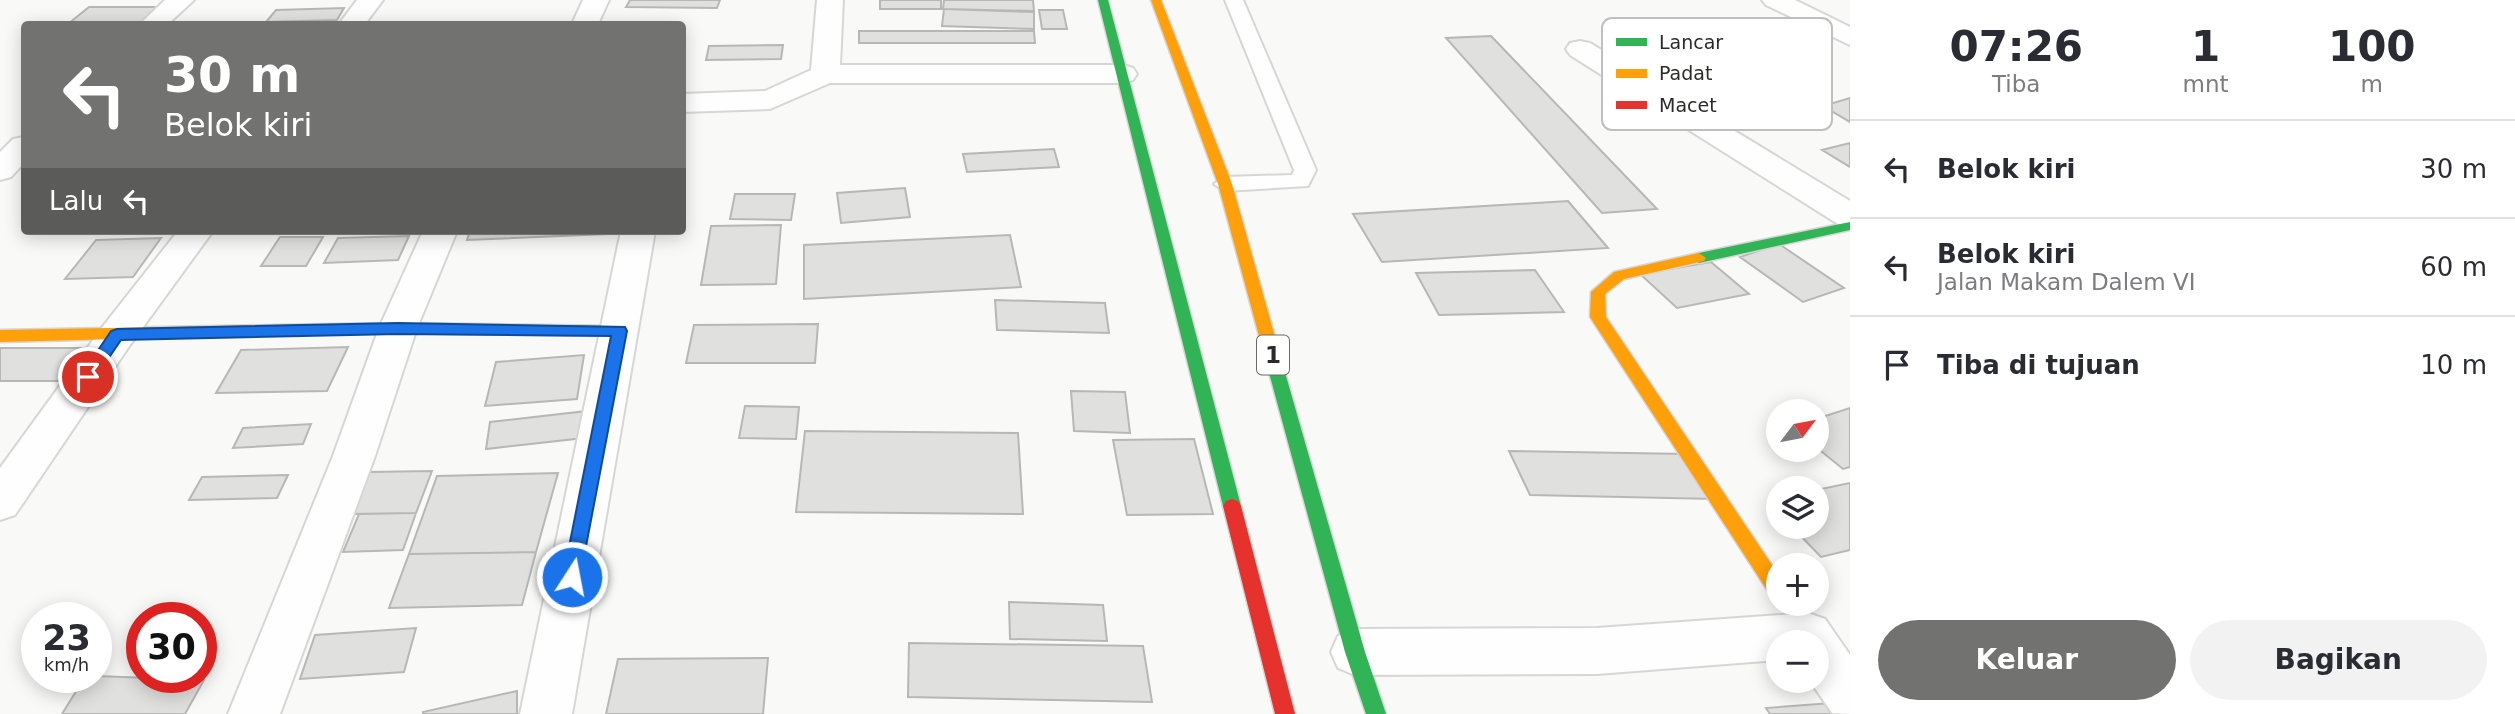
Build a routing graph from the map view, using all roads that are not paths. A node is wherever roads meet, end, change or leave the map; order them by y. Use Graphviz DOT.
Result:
graph roads {
  1 [pos="181,0"];
  2 [pos="370,0"];
  3 [pos="596,0"];
  4 [pos="830,0"];
  5 [pos="1102,0"];
  6 [pos="1156,0"];
  7 [pos="1234,0"];
  8 [pos="1775,0"];
  9 [pos="1811,18"];
  10 [pos="156,21"];
  11 [pos="354,21"];
  12 [pos="586,21"];
  13 [pos="1832,28"];
  14 [pos="1850,37"];
  15 [pos="1580,49"];
  16 [pos="1602,63"];
  17 [pos="1123,74"];
  18 [pos="825,75"];
  19 [pos="686,103"];
  20 [pos="1711,130"];
  21 [pos="21,149"];
  22 [pos="0,170"];
  23 [pos="1225,184"];
  24 [pos="1850,216"];
  25 [pos="1850,226"];
  26 [pos="193,235"];
  27 [pos="438,235"];
  28 [pos="637,235"];
  29 [pos="398,328"];
  30 [pos="620,331"];
  31 [pos="117,335"];
  32 [pos="0,336"];
  33 [pos="0,502"];
  34 [pos="1766,572"];
  35 [pos="1766,636"];
  36 [pos="1355,652"];
  37 [pos="1829,665"];
  38 [pos="1850,696"];
  39 [pos="254,714"];
  40 [pos="546,714"];
  41 [pos="1285,714"];
  42 [pos="1376,714"];
  1 -- 10 [label="street"];
  2 -- 11 [label="street"];
  3 -- 12 [label="street"];
  4 -- 18 [label="street"];
  5 -- 17 [label="main road"];
  6 -- 23 [label="main road, 1"];
  7 -- 23 [label="lane"];
  8 -- 9 [label="street"];
  13 -- 14 [label="street"];
  15 -- 16 [label="street"];
  17 -- 18 [label="street"];
  17 -- 41 [label="main road"];
  18 -- 19 [label="street"];
  20 -- 24 [label="street"];
  21 -- 22 [label="street"];
  23 -- 36 [label="main road, 1"];
  25 -- 34 [label="main road"];
  26 -- 31 [label="street"];
  27 -- 29 [label="street"];
  28 -- 30 [label="street"];
  29 -- 30 [label="main road"];
  29 -- 31 [label="main road"];
  29 -- 39 [label="street"];
  30 -- 40 [label="street"];
  31 -- 32 [label="main road"];
  31 -- 33 [label="street"];
  35 -- 36 [label="street"];
  36 -- 42 [label="main road, 1"];
  37 -- 38 [label="street"];
}
